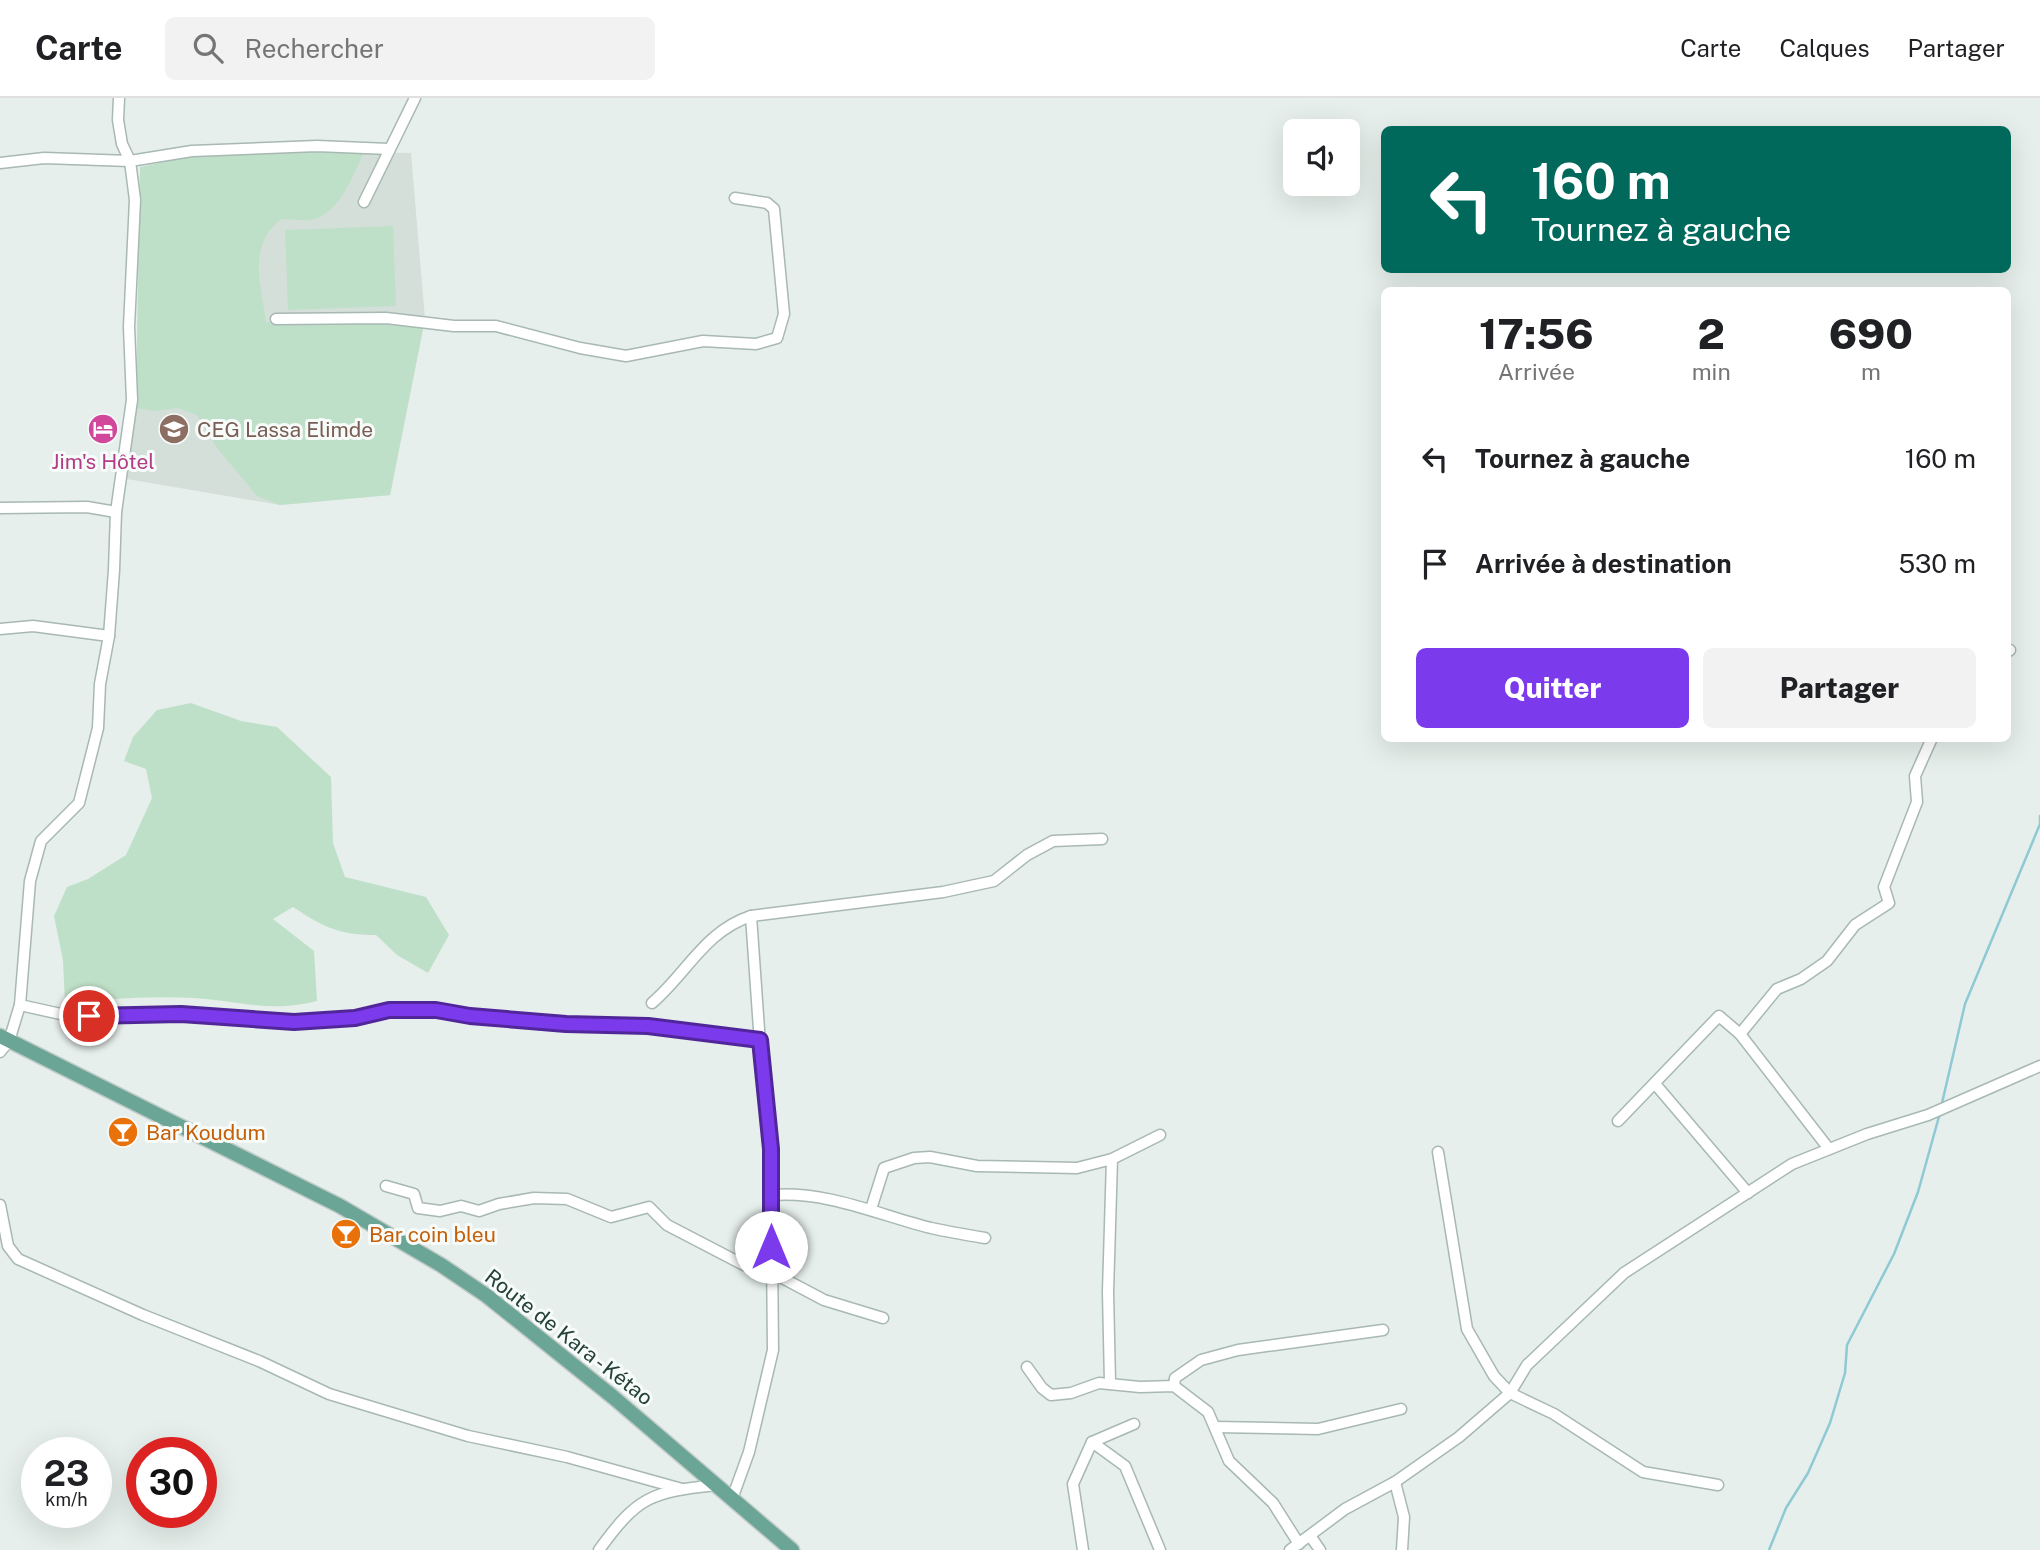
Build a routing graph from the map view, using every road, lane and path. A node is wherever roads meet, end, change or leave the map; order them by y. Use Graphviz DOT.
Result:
graph roads {
  1 [pos="119,98"];
  2 [pos="415,98"];
  3 [pos="390,149"];
  4 [pos="130,161"];
  5 [pos="0,163"];
  6 [pos="735,198"];
  7 [pos="364,202"];
  8 [pos="276,319"];
  9 [pos="0,508"];
  10 [pos="116,512"];
  11 [pos="0,629"];
  12 [pos="109,636"];
  13 [pos="1930,742"];
  14 [pos="1101,839"];
  15 [pos="751,916"];
  16 [pos="652,1003"];
  17 [pos="20,1005"];
  18 [pos="1740,1034"];
  19 [pos="760,1040"];
  20 [pos="3,1043"];
  21 [pos="2040,1066"];
  22 [pos="1656,1085"];
  23 [pos="1618,1121"];
  24 [pos="1160,1135"];
  25 [pos="1829,1149"];
  26 [pos="1438,1152"];
  27 [pos="1112,1158"];
  28 [pos="386,1186"];
  29 [pos="1748,1193"];
  30 [pos="773,1195"];
  31 [pos="0,1205"];
  32 [pos="871,1209"];
  33 [pos="985,1238"];
  34 [pos="773,1273"];
  35 [pos="883,1318"];
  36 [pos="1383,1330"];
  37 [pos="1027,1367"];
  38 [pos="1110,1383"];
  39 [pos="1174,1386"];
  40 [pos="1510,1393"];
  41 [pos="1401,1409"];
  42 [pos="1134,1424"];
  43 [pos="1214,1427"];
  44 [pos="1092,1442"];
  45 [pos="1395,1482"];
  46 [pos="716,1485"];
  47 [pos="1718,1485"];
  48 [pos="682,1489"];
  49 [pos="732,1499"];
  50 [pos="1311,1537"];
  51 [pos="1294,1547"];
  52 [pos="599,1550"];
  53 [pos="792,1550"];
  54 [pos="1083,1550"];
  55 [pos="1160,1550"];
  56 [pos="1320,1550"];
  57 [pos="1402,1550"];
  1 -- 4 [label="street"];
  2 -- 3 [label="street"];
  3 -- 4 [label="street"];
  3 -- 7 [label="street"];
  4 -- 5 [label="street"];
  4 -- 10 [label="street"];
  6 -- 8 [label="street"];
  9 -- 10 [label="street"];
  10 -- 12 [label="street"];
  11 -- 12 [label="street"];
  12 -- 17 [label="street"];
  13 -- 18 [label="street"];
  14 -- 15 [label="street"];
  15 -- 16 [label="street"];
  15 -- 19 [label="street"];
  17 -- 19 [label="street"];
  17 -- 20 [label="street"];
  18 -- 22 [label="street"];
  18 -- 25 [label="street"];
  19 -- 30 [label="street"];
  20 -- 46 [label="main road, Route de Kara - Kétao"];
  21 -- 25 [label="street"];
  22 -- 23 [label="street"];
  22 -- 29 [label="street"];
  24 -- 27 [label="street"];
  25 -- 29 [label="street"];
  26 -- 40 [label="street"];
  27 -- 32 [label="street"];
  27 -- 38 [label="street"];
  28 -- 34 [label="street"];
  29 -- 40 [label="street"];
  30 -- 32 [label="street"];
  30 -- 34 [label="street"];
  31 -- 48 [label="street"];
  32 -- 33 [label="street"];
  34 -- 35 [label="street"];
  34 -- 49 [label="street"];
  36 -- 39 [label="street"];
  37 -- 38 [label="street"];
  38 -- 39 [label="street"];
  39 -- 43 [label="street"];
  40 -- 45 [label="street"];
  40 -- 47 [label="street"];
  41 -- 43 [label="street"];
  42 -- 44 [label="street"];
  43 -- 51 [label="street"];
  44 -- 54 [label="street"];
  44 -- 55 [label="street"];
  45 -- 50 [label="street"];
  45 -- 57 [label="street"];
  46 -- 48 [label="street"];
  46 -- 49 [label="main road, Route de Kara - Kétao"];
  48 -- 52 [label="street"];
  49 -- 53 [label="main road, Route de Kara - Kétao"];
  50 -- 51 [label="street"];
  50 -- 56 [label="street"];
}
